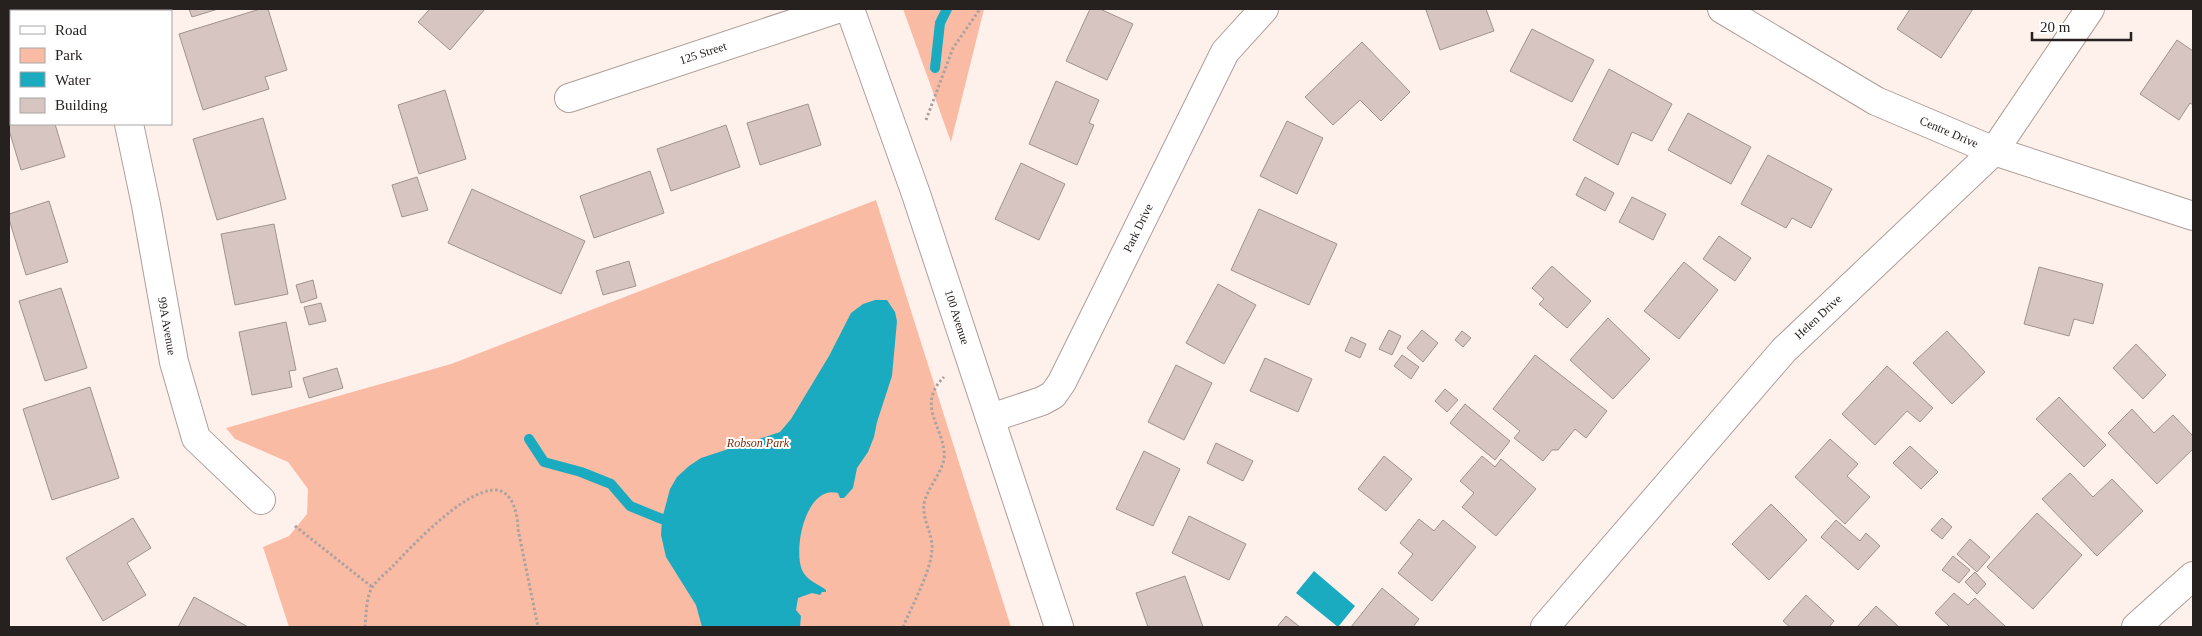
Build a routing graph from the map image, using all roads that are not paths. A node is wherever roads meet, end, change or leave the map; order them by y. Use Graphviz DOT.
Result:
graph roads {
  1 [pos="837,9"];
  2 [pos="850,9"];
  3 [pos="1264,9"];
  4 [pos="1722,9"];
  5 [pos="2090,9"];
  6 [pos="569,98"];
  7 [pos="129,125"];
  8 [pos="1994,151"];
  9 [pos="2193,216"];
  10 [pos="991,418"];
  11 [pos="261,500"];
  12 [pos="2193,576"];
  13 [pos="1059,627"];
  14 [pos="1545,627"];
  15 [pos="2136,627"];
  1 -- 6 [label="street, 125 Street"];
  2 -- 10 [label="street, 100 Avenue"];
  3 -- 10 [label="street, Park Drive"];
  4 -- 8 [label="street, Centre Drive"];
  5 -- 8 [label="street, Helen Drive"];
  7 -- 11 [label="street, 99A Avenue"];
  8 -- 9 [label="street, Centre Drive"];
  8 -- 14 [label="street, Helen Drive"];
  10 -- 13 [label="street, 100 Avenue"];
  12 -- 15 [label="street"];
}
